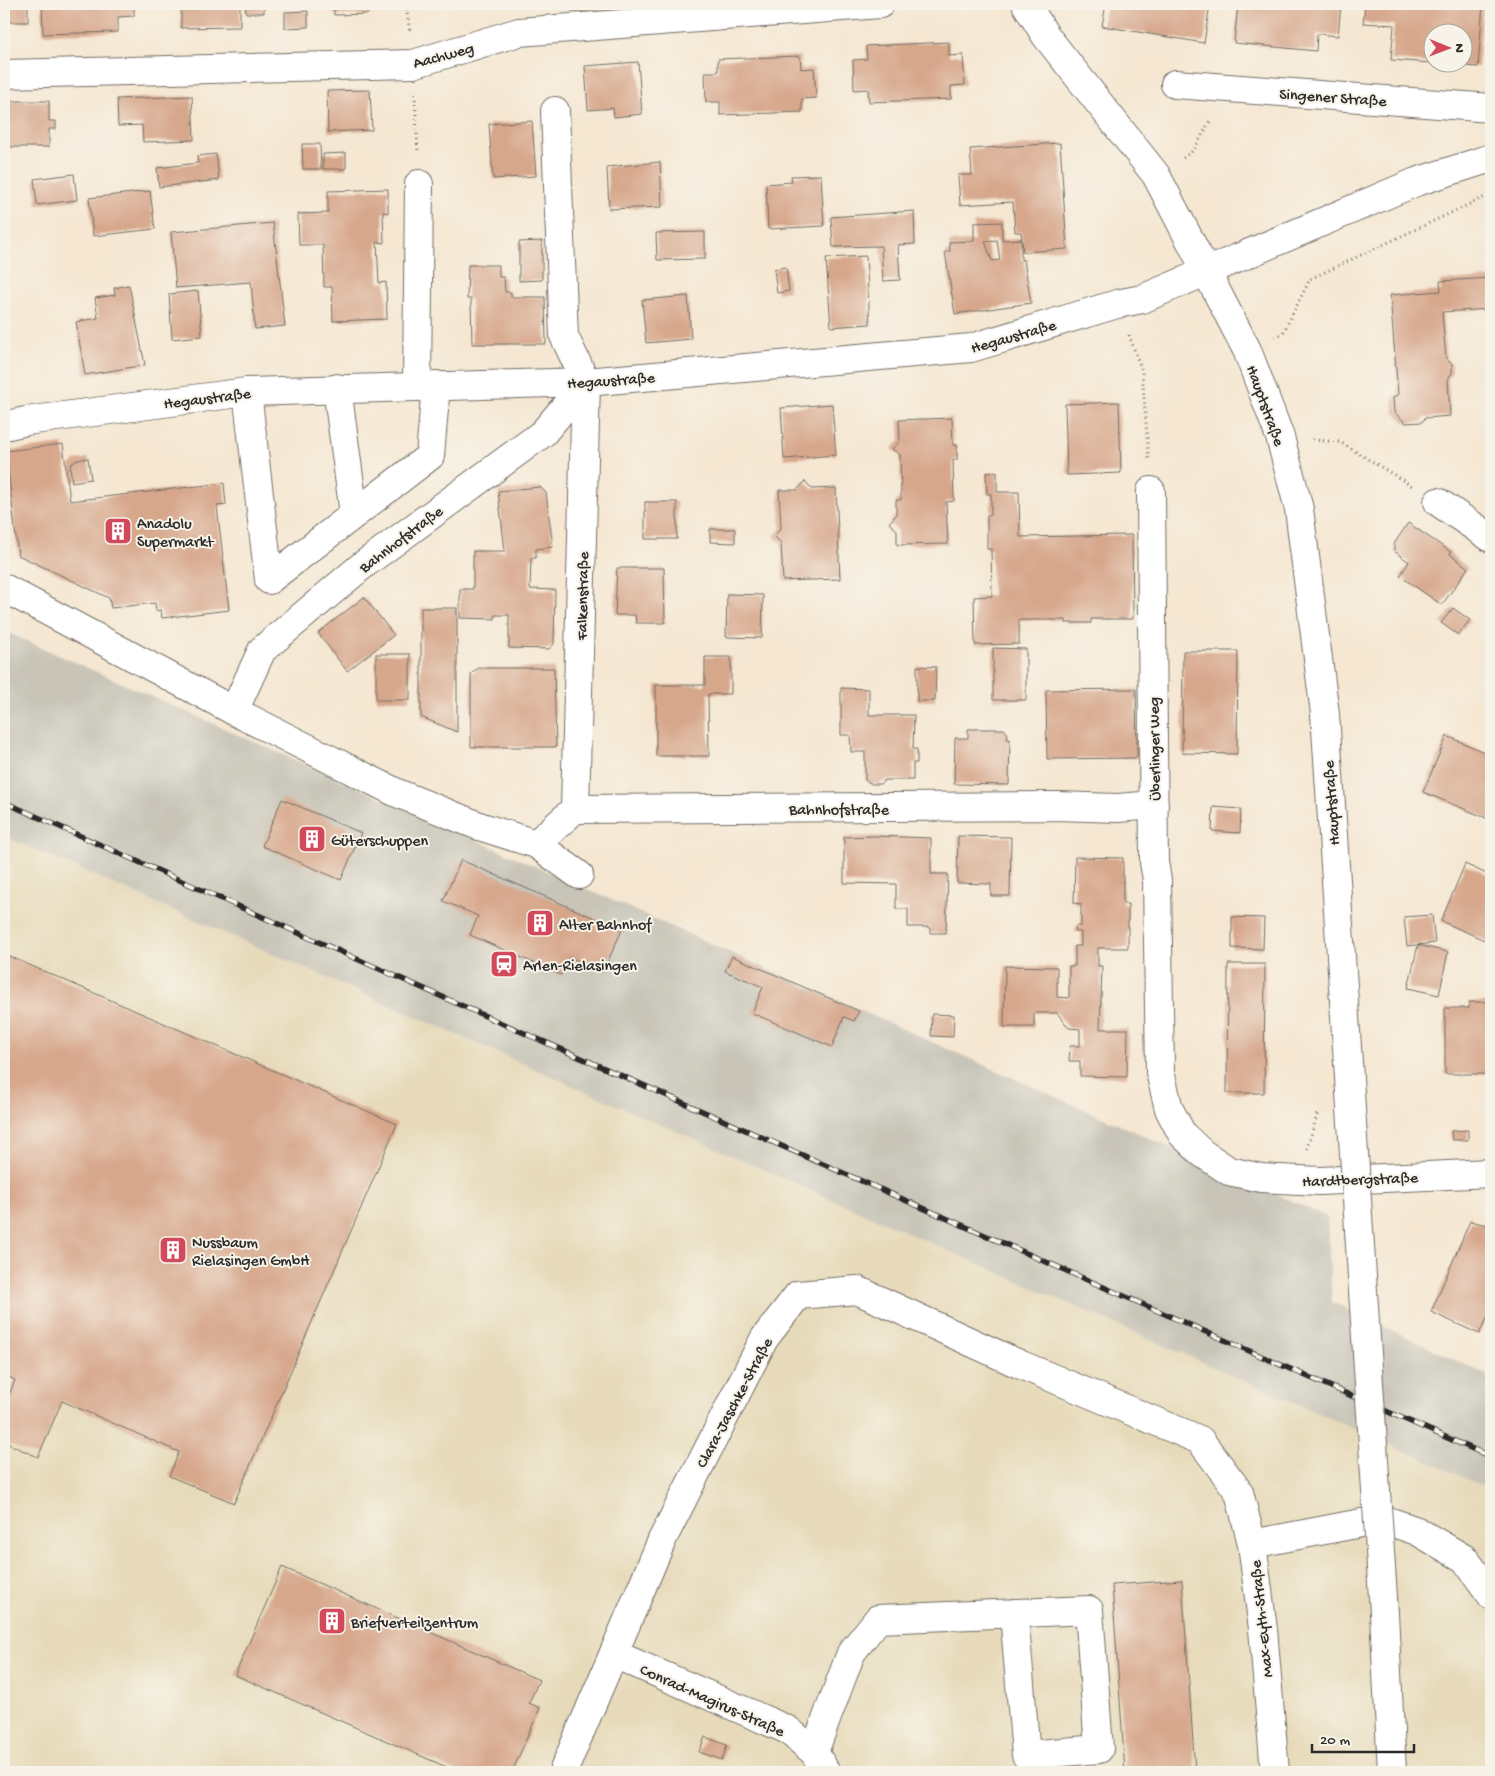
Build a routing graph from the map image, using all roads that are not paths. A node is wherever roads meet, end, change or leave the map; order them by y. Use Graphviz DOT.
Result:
graph roads {
  1 [pos="880,4"];
  2 [pos="1026,4"];
  3 [pos="4,74"];
  4 [pos="1175,84"];
  5 [pos="1491,108"];
  6 [pos="555,111"];
  7 [pos="1491,158"];
  8 [pos="419,184"];
  9 [pos="1208,270"];
  10 [pos="586,382"];
  11 [pos="427,385"];
  12 [pos="337,388"];
  13 [pos="247,392"];
  14 [pos="4,426"];
  15 [pos="1151,491"];
  16 [pos="1438,502"];
  17 [pos="354,514"];
  18 [pos="1491,538"];
  19 [pos="4,588"];
  20 [pos="234,711"];
  21 [pos="1154,805"];
  22 [pos="575,809"];
  23 [pos="536,844"];
  24 [pos="579,874"];
  25 [pos="1228,1171"];
  26 [pos="1491,1173"];
  27 [pos="1252,1544"];
  28 [pos="1491,1596"];
  29 [pos="1014,1613"];
  30 [pos="614,1654"];
  31 [pos="820,1762"];
  32 [pos="563,1772"];
  33 [pos="1275,1772"];
  34 [pos="1392,1772"];
  1 -- 3 [label="street, Aachweg"];
  2 -- 9 [label="street, Hauptstraße"];
  4 -- 5 [label="street, Singener Straße"];
  6 -- 10 [label="street"];
  7 -- 9 [label="street"];
  8 -- 11 [label="street"];
  9 -- 10 [label="street, Hegaustraße"];
  9 -- 34 [label="street, Hauptstraße, bridge"];
  10 -- 11 [label="street, Hegaustraße"];
  10 -- 20 [label="street, Bahnhofstraße"];
  10 -- 22 [label="street, Falkenstraße"];
  11 -- 12 [label="street, Hegaustraße"];
  11 -- 17 [label="street"];
  12 -- 13 [label="street, Hegaustraße"];
  12 -- 17 [label="street"];
  13 -- 14 [label="street, Hegaustraße"];
  13 -- 17 [label="street"];
  15 -- 21 [label="street, Überlinger Weg"];
  16 -- 18 [label="street"];
  19 -- 20 [label="street"];
  20 -- 23 [label="street"];
  21 -- 22 [label="street, Bahnhofstraße"];
  21 -- 25 [label="street, Überlinger Weg"];
  22 -- 23 [label="street"];
  23 -- 24 [label="street"];
  25 -- 26 [label="street, Hardtbergstraße"];
  27 -- 28 [label="street, Max-Eyth-Straße"];
  27 -- 30 [label="street, Clara-Jaschke-Straße"];
  27 -- 33 [label="street, Max-Eyth-Straße"];
  29 -- 29 [label="street"];
  29 -- 31 [label="street"];
  30 -- 31 [label="street, Conrad-Magirus-Straße"];
  30 -- 32 [label="street, Clara-Jaschke-Straße"];
}
